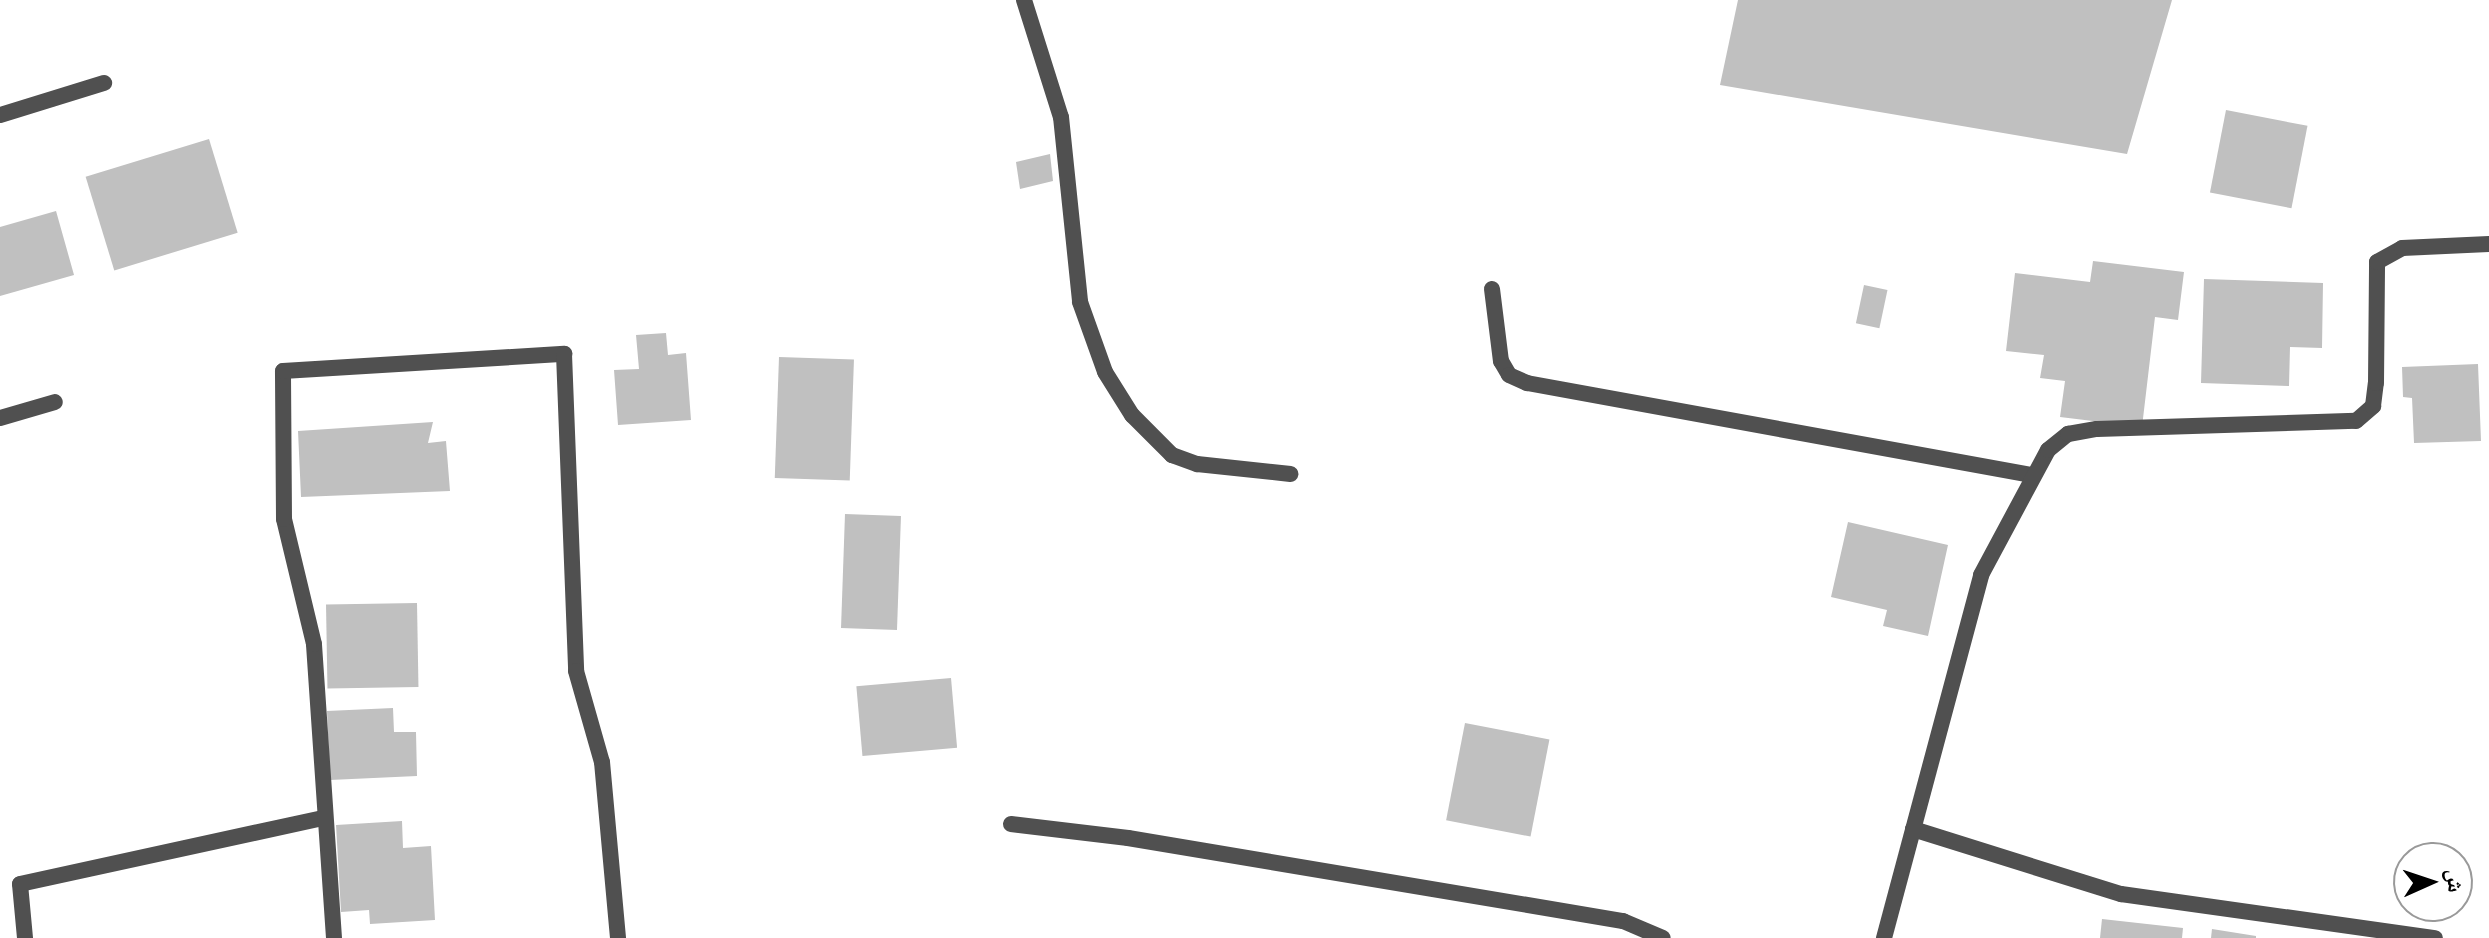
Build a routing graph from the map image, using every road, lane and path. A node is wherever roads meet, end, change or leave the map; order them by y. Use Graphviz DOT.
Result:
graph roads {
  1 [pos="1024,0"];
  2 [pos="104,83"];
  3 [pos="0,115"];
  4 [pos="2489,244"];
  5 [pos="1492,289"];
  6 [pos="55,402"];
  7 [pos="0,418"];
  8 [pos="1290,474"];
  9 [pos="2031,475"];
  10 [pos="323,818"];
  11 [pos="1011,824"];
  12 [pos="1913,829"];
  13 [pos="25,938"];
  14 [pos="334,938"];
  15 [pos="618,938"];
  16 [pos="1663,938"];
  17 [pos="1884,938"];
  18 [pos="2435,938"];
  1 -- 8 [label="street"];
  2 -- 3 [label="street"];
  4 -- 9 [label="street"];
  5 -- 9 [label="street"];
  6 -- 7 [label="street"];
  9 -- 12 [label="street"];
  10 -- 13 [label="street"];
  10 -- 14 [label="street"];
  10 -- 15 [label="street"];
  11 -- 16 [label="street"];
  12 -- 17 [label="street"];
  12 -- 18 [label="street"];
}
